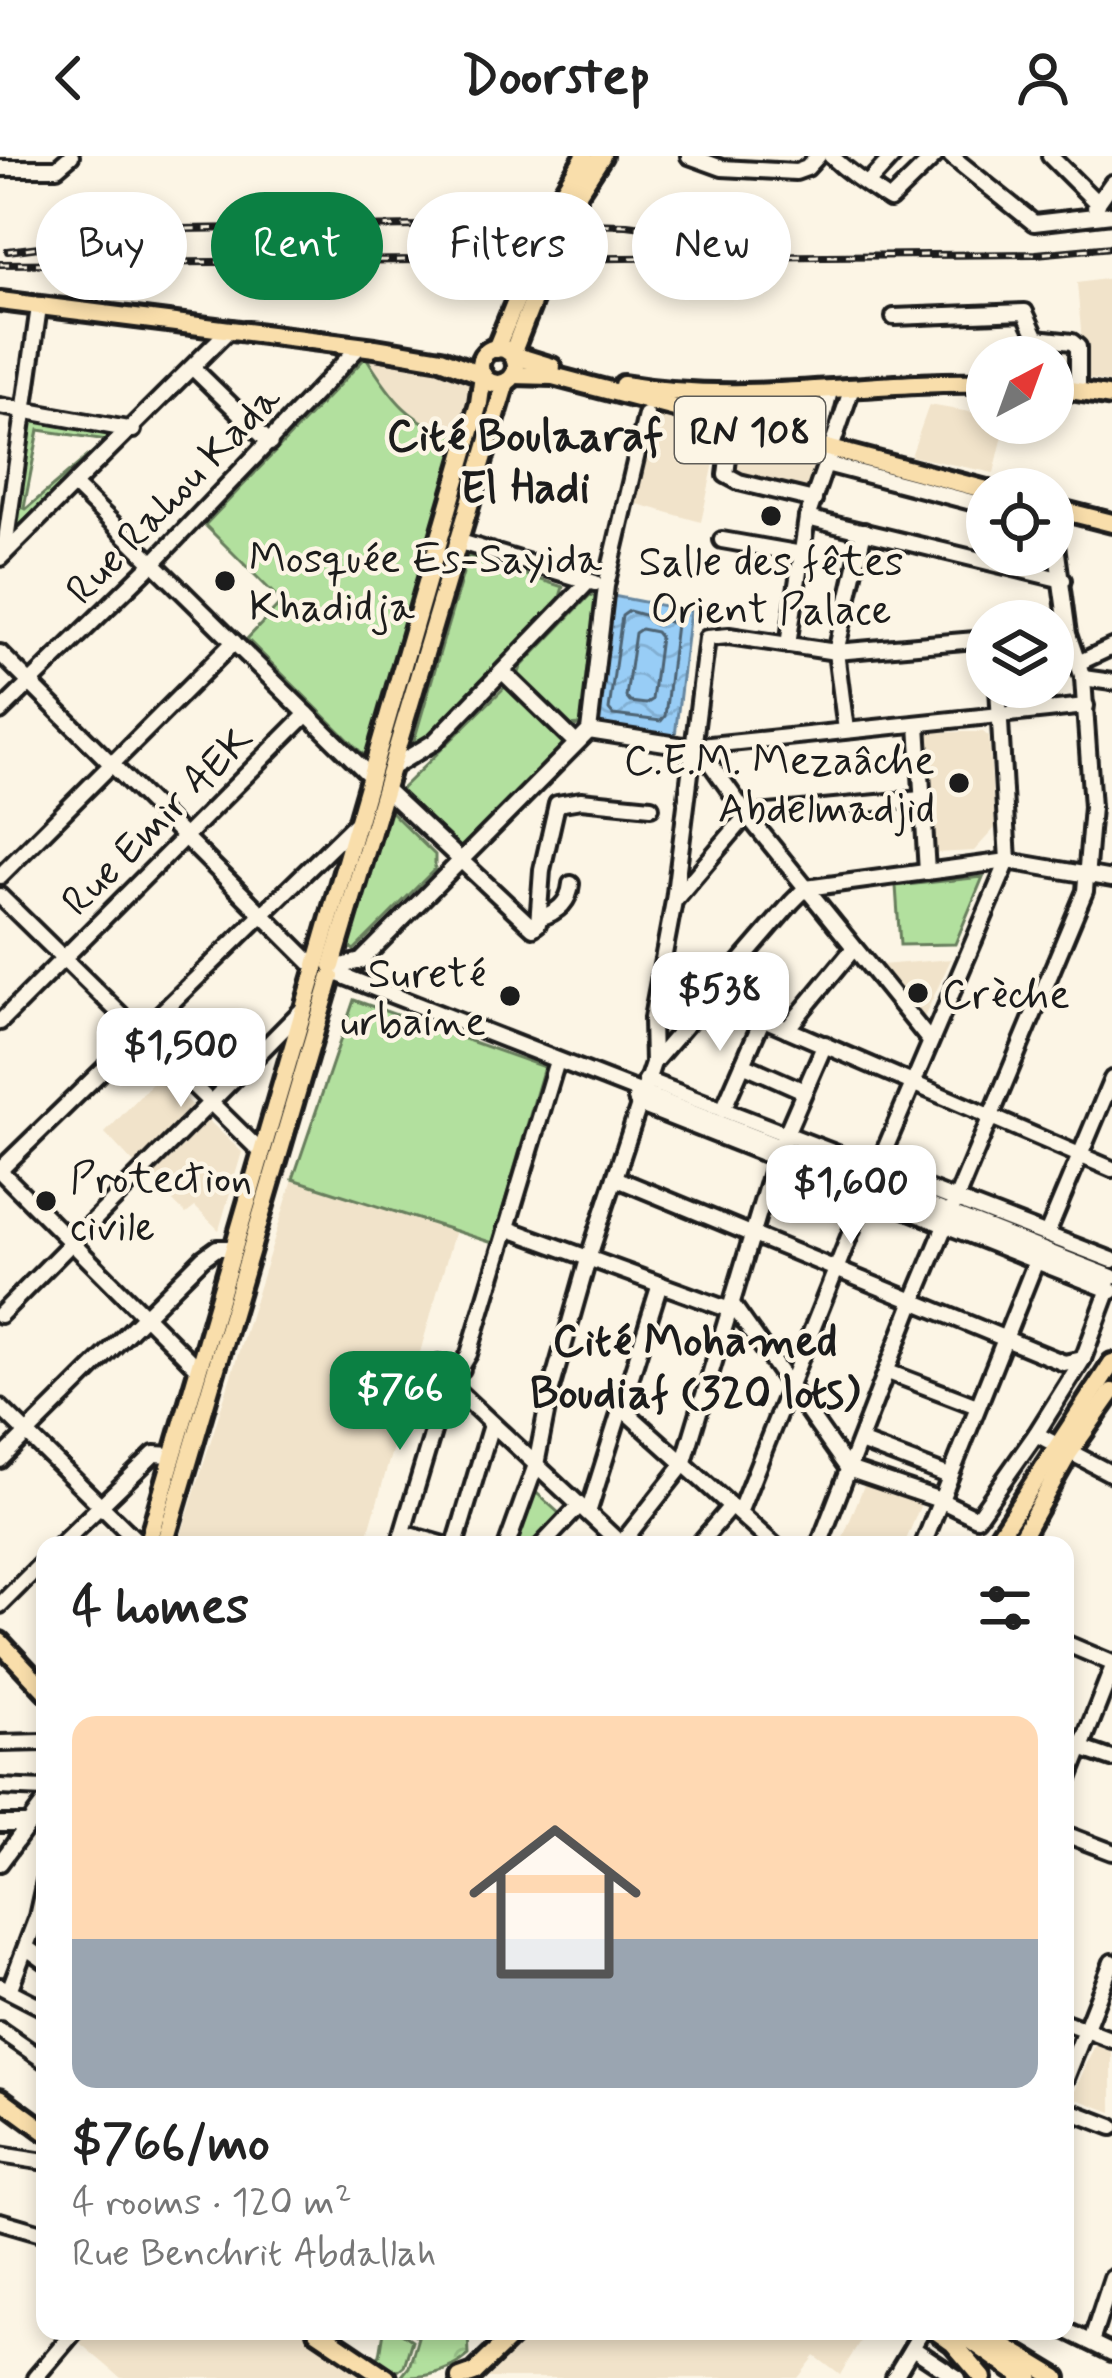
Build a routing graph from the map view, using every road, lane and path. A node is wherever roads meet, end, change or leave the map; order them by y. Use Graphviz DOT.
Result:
graph roads {
  1 [pos="71,156"];
  2 [pos="585,156"];
  3 [pos="602,156"];
  4 [pos="818,156"];
  5 [pos="831,156"];
  6 [pos="892,156"];
  7 [pos="934,156"];
  8 [pos="951,156"];
  9 [pos="1051,156"];
  10 [pos="701,158"];
  11 [pos="0,168"];
  12 [pos="868,183"];
  13 [pos="1112,183"];
  14 [pos="1097,204"];
  15 [pos="1112,214"];
  16 [pos="1083,219"];
  17 [pos="0,302"];
  18 [pos="39,307"];
  19 [pos="894,317"];
  20 [pos="524,328"];
  21 [pos="229,330"];
  22 [pos="360,346"];
  23 [pos="495,361"];
  24 [pos="545,366"];
  25 [pos="193,368"];
  26 [pos="510,379"];
  27 [pos="966,384"];
  28 [pos="853,388"];
  29 [pos="1074,390"];
  30 [pos="830,391"];
  31 [pos="1078,391"];
  32 [pos="1112,398"];
  33 [pos="0,406"];
  34 [pos="22,410"];
  35 [pos="646,415"];
  36 [pos="732,425"];
  37 [pos="133,430"];
  38 [pos="270,443"];
  39 [pos="825,453"];
  40 [pos="966,485"];
  41 [pos="75,486"];
  42 [pos="966,499"];
  43 [pos="814,500"];
  44 [pos="807,518"];
  45 [pos="1074,520"];
  46 [pos="1112,523"];
  47 [pos="864,531"];
  48 [pos="722,540"];
  49 [pos="457,542"];
  50 [pos="802,554"];
  51 [pos="2,556"];
  52 [pos="153,562"];
  53 [pos="1063,576"];
  54 [pos="1064,580"];
  55 [pos="589,581"];
  56 [pos="606,586"];
  57 [pos="1063,600"];
  58 [pos="966,641"];
  59 [pos="234,642"];
  60 [pos="788,645"];
  61 [pos="1112,647"];
  62 [pos="836,652"];
  63 [pos="0,653"];
  64 [pos="1074,658"];
  65 [pos="1081,671"];
  66 [pos="503,672"];
  67 [pos="1112,682"];
  68 [pos="29,684"];
  69 [pos="1085,706"];
  70 [pos="999,708"];
  71 [pos="0,712"];
  72 [pos="307,714"];
  73 [pos="999,717"];
  74 [pos="918,724"];
  75 [pos="590,730"];
  76 [pos="846,730"];
  77 [pos="575,742"];
  78 [pos="694,746"];
  79 [pos="112,763"];
  80 [pos="391,768"];
  81 [pos="370,776"];
  82 [pos="385,789"];
  83 [pos="921,799"];
  84 [pos="651,807"];
  85 [pos="747,815"];
  86 [pos="357,822"];
  87 [pos="186,835"];
  88 [pos="1008,861"];
  89 [pos="459,862"];
  90 [pos="927,872"];
  91 [pos="1088,874"];
  92 [pos="0,876"];
  93 [pos="1112,879"];
  94 [pos="571,884"];
  95 [pos="806,888"];
  96 [pos="0,896"];
  97 [pos="674,901"];
  98 [pos="262,911"];
  99 [pos="532,921"];
  100 [pos="854,948"];
  101 [pos="65,958"];
  102 [pos="325,970"];
  103 [pos="713,997"];
  104 [pos="304,1008"];
  105 [pos="763,1018"];
  106 [pos="0,1022"];
  107 [pos="787,1029"];
  108 [pos="139,1032"];
  109 [pos="930,1041"];
  110 [pos="825,1044"];
  111 [pos="557,1061"];
  112 [pos="653,1063"];
  113 [pos="743,1064"];
  114 [pos="1112,1079"];
  115 [pos="912,1083"];
  116 [pos="640,1091"];
  117 [pos="804,1091"];
  118 [pos="210,1103"];
  119 [pos="723,1110"];
  120 [pos="990,1116"];
  121 [pos="780,1146"];
  122 [pos="260,1150"];
  123 [pos="1081,1156"];
  124 [pos="877,1168"];
  125 [pos="1112,1169"];
  126 [pos="0,1171"];
  127 [pos="615,1178"];
  128 [pos="866,1194"];
  129 [pos="951,1213"];
  130 [pos="506,1228"];
  131 [pos="753,1234"];
  132 [pos="1047,1234"];
  133 [pos="73,1244"];
  134 [pos="241,1251"];
  135 [pos="589,1256"];
  136 [pos="1112,1260"];
  137 [pos="1036,1261"];
  138 [pos="837,1268"];
  139 [pos="660,1284"];
  140 [pos="1111,1285"];
  141 [pos="914,1300"];
  142 [pos="731,1307"];
  143 [pos="0,1315"];
  144 [pos="145,1316"];
  145 [pos="1005,1338"];
  146 [pos="1083,1359"];
  147 [pos="440,1364"];
  148 [pos="1112,1364"];
  149 [pos="196,1367"];
  150 [pos="462,1369"];
  151 [pos="888,1372"];
  152 [pos="791,1384"];
  153 [pos="451,1385"];
  154 [pos="1112,1392"];
  155 [pos="976,1406"];
  156 [pos="0,1408"];
  157 [pos="623,1409"];
  158 [pos="491,1425"];
  159 [pos="26,1433"];
  160 [pos="1036,1435"];
  161 [pos="860,1442"];
  162 [pos="1063,1449"];
  163 [pos="180,1458"];
  164 [pos="0,1460"];
  165 [pos="536,1465"];
  166 [pos="683,1465"];
  167 [pos="848,1469"];
  168 [pos="1112,1474"];
  169 [pos="949,1477"];
  170 [pos="940,1500"];
  171 [pos="98,1507"];
  172 [pos="584,1509"];
  173 [pos="735,1509"];
  174 [pos="69,1536"];
  175 [pos="133,1536"];
  176 [pos="148,1536"];
  177 [pos="166,1536"];
  178 [pos="402,1536"];
  179 [pos="458,1536"];
  180 [pos="510,1536"];
  181 [pos="552,1536"];
  182 [pos="612,1536"];
  183 [pos="629,1536"];
  184 [pos="707,1536"];
  185 [pos="764,1536"];
  186 [pos="822,1536"];
  187 [pos="926,1536"];
  188 [pos="1000,1536"];
  189 [pos="1021,1536"];
  190 [pos="36,1569"];
  191 [pos="0,1605"];
  192 [pos="0,1642"];
  193 [pos="1074,1647"];
  194 [pos="1112,1666"];
  195 [pos="36,1680"];
  196 [pos="36,1742"];
  197 [pos="0,1743"];
  198 [pos="1081,1748"];
  199 [pos="1112,1760"];
  200 [pos="1074,1766"];
  201 [pos="0,1786"];
  202 [pos="36,1788"];
  203 [pos="36,1815"];
  204 [pos="0,1824"];
  205 [pos="30,1824"];
  206 [pos="1074,1837"];
  207 [pos="1112,1852"];
  208 [pos="0,1863"];
  209 [pos="36,1930"];
  210 [pos="27,1948"];
  211 [pos="36,1954"];
  212 [pos="1112,1962"];
  213 [pos="5,1987"];
  214 [pos="36,2004"];
  215 [pos="1074,2026"];
  216 [pos="0,2030"];
  217 [pos="1085,2030"];
  218 [pos="1112,2040"];
  219 [pos="36,2055"];
  220 [pos="1074,2058"];
  221 [pos="5,2104"];
  222 [pos="1074,2112"];
  223 [pos="36,2125"];
  224 [pos="1112,2127"];
  225 [pos="0,2155"];
  226 [pos="36,2161"];
  227 [pos="0,2221"];
  228 [pos="36,2231"];
  229 [pos="1112,2278"];
  230 [pos="1074,2334"];
  231 [pos="67,2340"];
  232 [pos="330,2340"];
  233 [pos="508,2340"];
  234 [pos="918,2340"];
  235 [pos="954,2340"];
  236 [pos="956,2340"];
  237 [pos="959,2340"];
  238 [pos="995,2340"];
  239 [pos="1090,2342"];
  240 [pos="1112,2353"];
  241 [pos="35,2378"];
  242 [pos="387,2378"];
  243 [pos="460,2378"];
  244 [pos="894,2378"];
  245 [pos="958,2378"];
  246 [pos="983,2378"];
  247 [pos="1004,2378"];
  248 [pos="1028,2378"];
  249 [pos="1057,2378"];
  1 -- 11 [label="street"];
  2 -- 3 [label="main road"];
  4 -- 10 [label="street"];
  5 -- 12 [label="street"];
  6 -- 12 [label="street"];
  7 -- 12 [label="street"];
  8 -- 16 [label="street"];
  9 -- 14 [label="street"];
  13 -- 14 [label="street"];
  14 -- 16 [label="street"];
  15 -- 16 [label="street"];
  17 -- 18 [label="main road, RN 108"];
  18 -- 21 [label="main road, RN 108"];
  18 -- 34 [label="street"];
  19 -- 31 [label="street"];
  20 -- 23 [label="main road"];
  20 -- 23 [label="main road"];
  20 -- 24 [label="main road"];
  21 -- 22 [label="main road, RN 108"];
  21 -- 25 [label="street"];
  22 -- 23 [label="main road, RN 108"];
  22 -- 38 [label="street, Rue Rahou Kada"];
  23 -- 24 [label="main road, RN 108"];
  23 -- 26 [label="main road"];
  23 -- 26 [label="main road"];
  23 -- 81 [label="main road"];
  24 -- 30 [label="main road, RN 108"];
  25 -- 37 [label="street"];
  25 -- 38 [label="street"];
  26 -- 36 [label="main road, RN 108"];
  26 -- 49 [label="main road"];
  27 -- 28 [label="main road, RN 108"];
  28 -- 30 [label="main road, RN 108"];
  28 -- 39 [label="street"];
  29 -- 31 [label="main road"];
  30 -- 39 [label="street"];
  31 -- 32 [label="main road"];
  33 -- 34 [label="street"];
  34 -- 37 [label="street"];
  34 -- 51 [label="street"];
  35 -- 56 [label="street"];
  36 -- 39 [label="main road, RN 108"];
  36 -- 43 [label="street"];
  37 -- 41 [label="street"];
  38 -- 52 [label="street, Rue Rahou Kada"];
  39 -- 40 [label="main road, RN 108"];
  39 -- 42 [label="street"];
  39 -- 43 [label="street"];
  41 -- 51 [label="street"];
  41 -- 52 [label="street"];
  43 -- 44 [label="street"];
  44 -- 47 [label="street"];
  44 -- 50 [label="street"];
  45 -- 46 [label="main road"];
  47 -- 54 [label="street"];
  47 -- 62 [label="street"];
  48 -- 50 [label="street"];
  49 -- 55 [label="street"];
  49 -- 80 [label="main road"];
  50 -- 60 [label="street"];
  52 -- 59 [label="street"];
  52 -- 68 [label="street, Rue Rahou Kada"];
  53 -- 54 [label="street"];
  54 -- 57 [label="street"];
  55 -- 56 [label="street"];
  55 -- 66 [label="street"];
  56 -- 75 [label="street"];
  58 -- 62 [label="street"];
  59 -- 72 [label="street"];
  59 -- 79 [label="street"];
  60 -- 62 [label="street"];
  60 -- 78 [label="street"];
  61 -- 65 [label="street"];
  62 -- 76 [label="street"];
  63 -- 68 [label="street"];
  64 -- 65 [label="street"];
  65 -- 67 [label="street"];
  65 -- 69 [label="street"];
  66 -- 77 [label="street"];
  66 -- 80 [label="street"];
  68 -- 71 [label="street, Rue Rahou Kada"];
  68 -- 79 [label="street"];
  69 -- 73 [label="street"];
  69 -- 91 [label="street"];
  70 -- 73 [label="street"];
  72 -- 81 [label="street"];
  72 -- 87 [label="street, Rue Emir AEK"];
  73 -- 74 [label="street"];
  73 -- 88 [label="street"];
  74 -- 76 [label="street"];
  74 -- 83 [label="street"];
  75 -- 77 [label="street"];
  75 -- 78 [label="street"];
  76 -- 78 [label="street"];
  77 -- 89 [label="street"];
  78 -- 85 [label="street"];
  78 -- 97 [label="street"];
  79 -- 87 [label="street"];
  79 -- 92 [label="street"];
  80 -- 82 [label="main road"];
  81 -- 82 [label="main road"];
  81 -- 86 [label="main road"];
  82 -- 89 [label="street"];
  82 -- 102 [label="main road"];
  83 -- 85 [label="street"];
  83 -- 90 [label="street"];
  84 -- 99 [label="street"];
  85 -- 95 [label="street"];
  85 -- 97 [label="street"];
  86 -- 98 [label="street"];
  86 -- 102 [label="main road"];
  87 -- 98 [label="street"];
  87 -- 101 [label="street, Rue Emir AEK"];
  88 -- 90 [label="street"];
  88 -- 91 [label="street"];
  88 -- 109 [label="street"];
  89 -- 99 [label="street"];
  89 -- 102 [label="street"];
  90 -- 95 [label="street"];
  91 -- 93 [label="street"];
  91 -- 120 [label="street"];
  94 -- 99 [label="street"];
  95 -- 100 [label="street"];
  95 -- 103 [label="street"];
  96 -- 101 [label="street"];
  97 -- 112 [label="street"];
  98 -- 102 [label="street"];
  98 -- 108 [label="street"];
  100 -- 107 [label="street"];
  100 -- 109 [label="street"];
  101 -- 106 [label="street, Rue Emir AEK"];
  101 -- 108 [label="street"];
  102 -- 104 [label="main road"];
  102 -- 111 [label="street"];
  102 -- 134 [label="main road"];
  103 -- 105 [label="street"];
  103 -- 112 [label="street"];
  104 -- 118 [label="street"];
  104 -- 122 [label="main road"];
  105 -- 107 [label="street"];
  105 -- 113 [label="street"];
  107 -- 110 [label="street"];
  108 -- 118 [label="street"];
  108 -- 126 [label="street"];
  109 -- 115 [label="street"];
  110 -- 115 [label="street"];
  110 -- 117 [label="street"];
  111 -- 116 [label="street"];
  111 -- 130 [label="street"];
  112 -- 116 [label="street"];
  113 -- 117 [label="street"];
  113 -- 119 [label="street"];
  114 -- 123 [label="street"];
  115 -- 120 [label="street"];
  115 -- 124 [label="street"];
  116 -- 119 [label="street"];
  116 -- 121 [label="street"];
  116 -- 127 [label="street"];
  117 -- 121 [label="street"];
  118 -- 122 [label="street"];
  118 -- 133 [label="street"];
  119 -- 121 [label="street"];
  120 -- 123 [label="street"];
  120 -- 129 [label="street"];
  121 -- 124 [label="street"];
  121 -- 128 [label="street"];
  121 -- 129 [label="street"];
  121 -- 131 [label="street"];
  122 -- 134 [label="main road"];
  123 -- 125 [label="street"];
  123 -- 132 [label="street"];
  124 -- 129 [label="street"];
  126 -- 133 [label="street"];
  127 -- 131 [label="street"];
  127 -- 135 [label="street"];
  128 -- 129 [label="street"];
  128 -- 138 [label="street"];
  129 -- 132 [label="street"];
  129 -- 137 [label="street"];
  129 -- 140 [label="street"];
  129 -- 141 [label="street"];
  130 -- 135 [label="street"];
  130 -- 150 [label="street"];
  131 -- 138 [label="street"];
  131 -- 142 [label="street"];
  132 -- 136 [label="street"];
  133 -- 143 [label="street"];
  133 -- 144 [label="street"];
  134 -- 144 [label="street"];
  134 -- 149 [label="main road"];
  134 -- 163 [label="main road"];
  135 -- 139 [label="street"];
  135 -- 165 [label="street"];
  137 -- 140 [label="street"];
  137 -- 145 [label="street"];
  138 -- 141 [label="street"];
  138 -- 152 [label="street"];
  139 -- 142 [label="street"];
  139 -- 157 [label="street"];
  140 -- 146 [label="street"];
  141 -- 145 [label="street"];
  141 -- 151 [label="street"];
  142 -- 152 [label="street"];
  142 -- 166 [label="street"];
  144 -- 149 [label="street"];
  144 -- 159 [label="street"];
  145 -- 146 [label="street"];
  145 -- 155 [label="street"];
  146 -- 160 [label="street"];
  147 -- 150 [label="street"];
  148 -- 162 [label="main road"];
  149 -- 163 [label="main road"];
  150 -- 153 [label="street"];
  151 -- 155 [label="street"];
  151 -- 161 [label="street"];
  152 -- 167 [label="street"];
  152 -- 173 [label="street"];
  153 -- 158 [label="street"];
  153 -- 178 [label="street"];
  154 -- 162 [label="main road"];
  155 -- 169 [label="street"];
  156 -- 159 [label="street"];
  157 -- 166 [label="street"];
  157 -- 172 [label="street"];
  158 -- 165 [label="street"];
  158 -- 179 [label="street"];
  159 -- 164 [label="street"];
  159 -- 171 [label="street"];
  160 -- 162 [label="street"];
  160 -- 170 [label="street"];
  161 -- 167 [label="street"];
  161 -- 169 [label="street"];
  162 -- 168 [label="street"];
  162 -- 188 [label="main road"];
  162 -- 189 [label="main road"];
  163 -- 171 [label="street"];
  163 -- 176 [label="main road"];
  163 -- 177 [label="main road"];
  165 -- 172 [label="street"];
  165 -- 180 [label="street"];
  166 -- 173 [label="street"];
  166 -- 183 [label="street"];
  167 -- 170 [label="street"];
  167 -- 186 [label="street"];
  169 -- 170 [label="street"];
  170 -- 187 [label="street"];
  171 -- 174 [label="street"];
  171 -- 175 [label="street"];
  172 -- 181 [label="street"];
  172 -- 182 [label="street"];
  173 -- 184 [label="street"];
  173 -- 185 [label="street"];
  190 -- 191 [label="street"];
  192 -- 195 [label="main road"];
  193 -- 194 [label="street"];
  194 -- 198 [label="street"];
  196 -- 197 [label="street"];
  198 -- 199 [label="street"];
  198 -- 200 [label="street"];
  201 -- 202 [label="street"];
  203 -- 205 [label="street"];
  204 -- 205 [label="street"];
  205 -- 208 [label="street"];
  206 -- 207 [label="street"];
  209 -- 210 [label="street"];
  210 -- 211 [label="street"];
  210 -- 213 [label="street"];
  212 -- 217 [label="street"];
  213 -- 214 [label="street"];
  215 -- 217 [label="street"];
  216 -- 219 [label="street"];
  217 -- 218 [label="street"];
  217 -- 220 [label="street"];
  221 -- 223 [label="main road"];
  222 -- 224 [label="street"];
  225 -- 226 [label="street"];
  227 -- 228 [label="street"];
  229 -- 239 [label="street"];
  230 -- 239 [label="street"];
  231 -- 241 [label="street"];
  232 -- 242 [label="main road"];
  233 -- 243 [label="main road"];
  234 -- 244 [label="street"];
  234 -- 245 [label="street"];
  235 -- 246 [label="main road"];
  236 -- 247 [label="highway"];
  237 -- 248 [label="highway"];
  238 -- 249 [label="main road"];
  239 -- 240 [label="street"];
}
